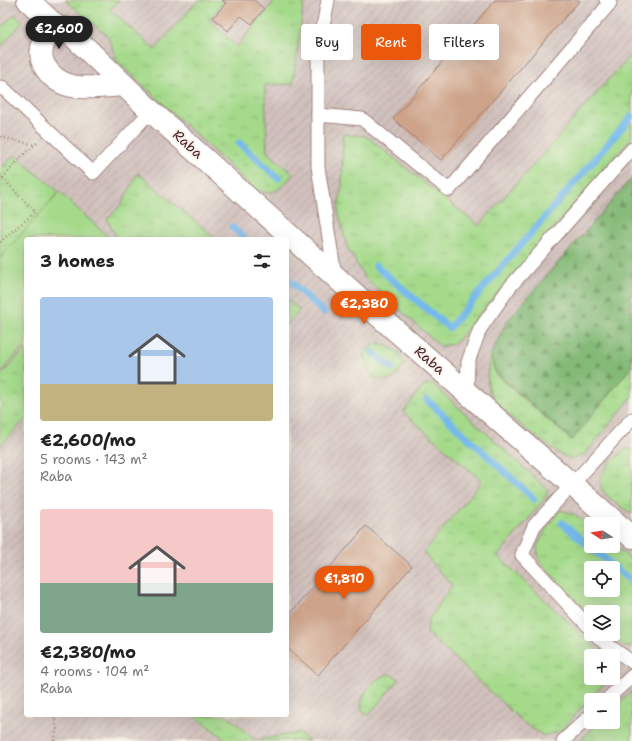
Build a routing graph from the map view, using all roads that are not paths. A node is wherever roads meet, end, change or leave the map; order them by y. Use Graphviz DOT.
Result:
graph roads {
  1 [pos="28,0"];
  2 [pos="328,0"];
  3 [pos="606,0"];
  4 [pos="59,29"];
  5 [pos="122,85"];
  6 [pos="0,89"];
  7 [pos="151,111"];
  8 [pos="318,115"];
  9 [pos="632,149"];
  10 [pos="336,276"];
  11 [pos="467,393"];
  12 [pos="632,419"];
  13 [pos="573,485"];
  14 [pos="632,537"];
  15 [pos="584,622"];
  16 [pos="604,641"];
  17 [pos="632,662"];
  18 [pos="632,676"];
  19 [pos="614,693"];
  20 [pos="584,721"];
  21 [pos="563,741"];
  1 -- 4 [label="street, Raba"];
  2 -- 8 [label="lane"];
  3 -- 8 [label="lane"];
  4 -- 5 [label="street, Raba"];
  4 -- 5 [label="street"];
  5 -- 7 [label="street, Raba"];
  6 -- 7 [label="lane"];
  7 -- 10 [label="street, Raba"];
  8 -- 10 [label="lane"];
  9 -- 11 [label="lane"];
  10 -- 11 [label="street, Raba"];
  11 -- 13 [label="street, Raba"];
  12 -- 13 [label="lane"];
  13 -- 14 [label="street, Raba"];
  13 -- 15 [label="lane"];
  16 -- 17 [label="lane"];
  18 -- 19 [label="lane"];
  20 -- 21 [label="lane"];
}
